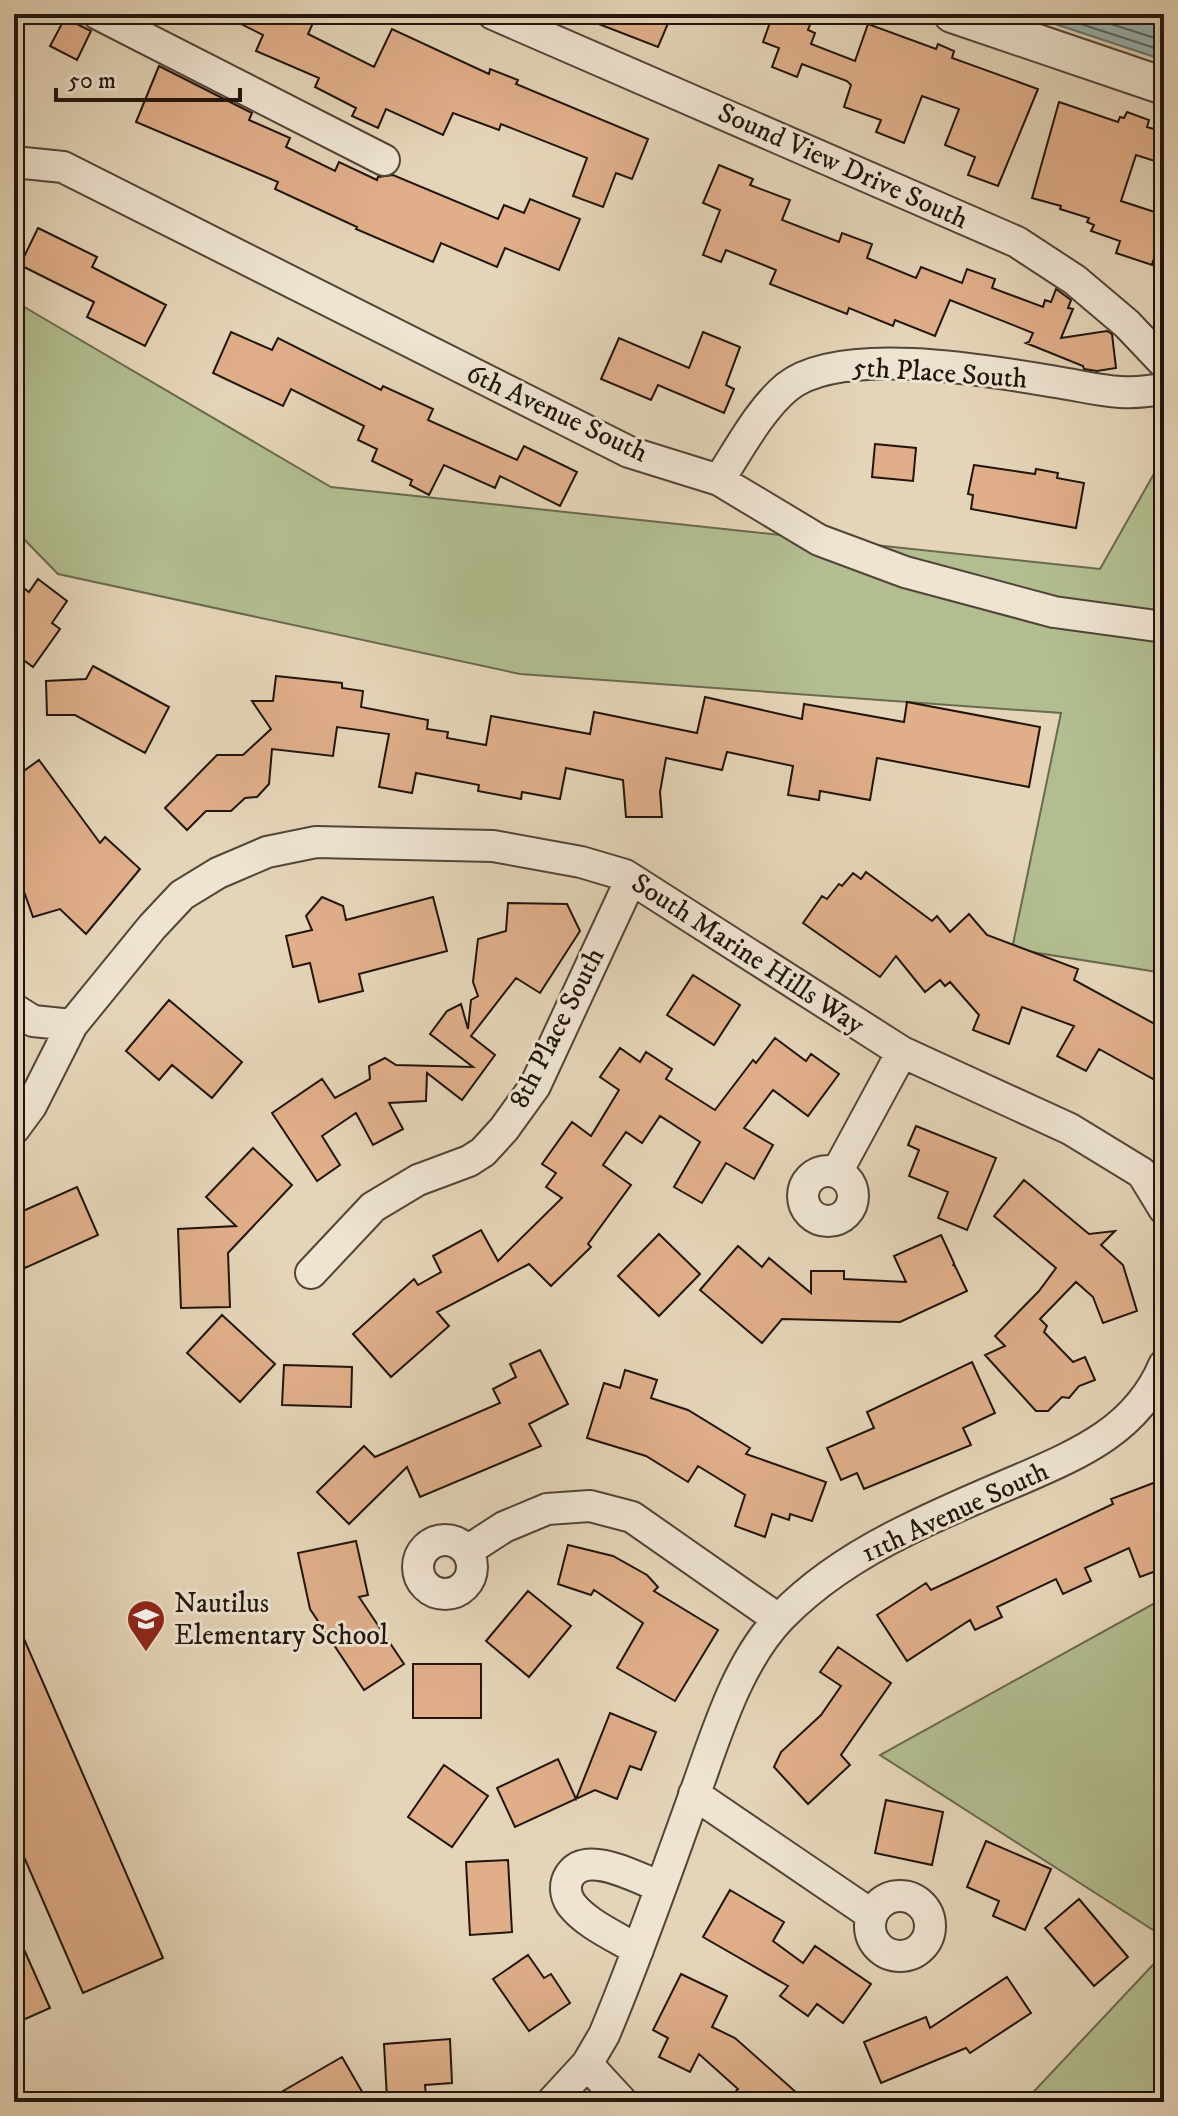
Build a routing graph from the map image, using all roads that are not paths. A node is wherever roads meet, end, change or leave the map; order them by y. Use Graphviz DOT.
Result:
graph roads {
  1 [pos="98,14"];
  2 [pos="493,14"];
  3 [pos="952,14"];
  4 [pos="135,22"];
  5 [pos="1164,86"];
  6 [pos="384,160"];
  7 [pos="14,162"];
  8 [pos="1164,363"];
  9 [pos="1164,388"];
  10 [pos="719,480"];
  11 [pos="1164,627"];
  12 [pos="631,879"];
  13 [pos="14,1009"];
  14 [pos="72,1025"];
  15 [pos="902,1052"];
  16 [pos="14,1129"];
  17 [pos="1153,1170"];
  18 [pos="837,1172"];
  19 [pos="1164,1209"];
  20 [pos="311,1273"];
  21 [pos="1164,1365"];
  22 [pos="467,1551"];
  23 [pos="778,1619"];
  24 [pos="694,1794"];
  25 [pos="661,1887"];
  26 [pos="872,1915"];
  27 [pos="638,1950"];
  28 [pos="587,2064"];
  29 [pos="552,2102"];
  30 [pos="622,2102"];
  1 -- 4 [label="street"];
  2 -- 8 [label="street, Sound View Drive South"];
  3 -- 5 [label="street"];
  4 -- 6 [label="street"];
  7 -- 10 [label="street, 6th Avenue South"];
  9 -- 10 [label="street, 5th Place South"];
  10 -- 11 [label="street, 6th Avenue South"];
  12 -- 14 [label="street, South Marine Hills Way"];
  12 -- 15 [label="street, South Marine Hills Way"];
  12 -- 20 [label="street, 8th Place South"];
  13 -- 14 [label="street"];
  14 -- 16 [label="street, South Marine Hills Way"];
  15 -- 17 [label="street, South Marine Hills Way"];
  15 -- 18 [label="street"];
  17 -- 19 [label="street"];
  21 -- 23 [label="street, 11th Avenue South"];
  22 -- 23 [label="street"];
  23 -- 24 [label="street, 11th Avenue South"];
  24 -- 25 [label="street, 11th Avenue South"];
  24 -- 26 [label="street"];
  25 -- 27 [label="street, 11th Avenue South"];
  25 -- 27 [label="street"];
  27 -- 28 [label="street, 11th Avenue South"];
  28 -- 29 [label="street, 11th Avenue South"];
  28 -- 30 [label="street"];
}
